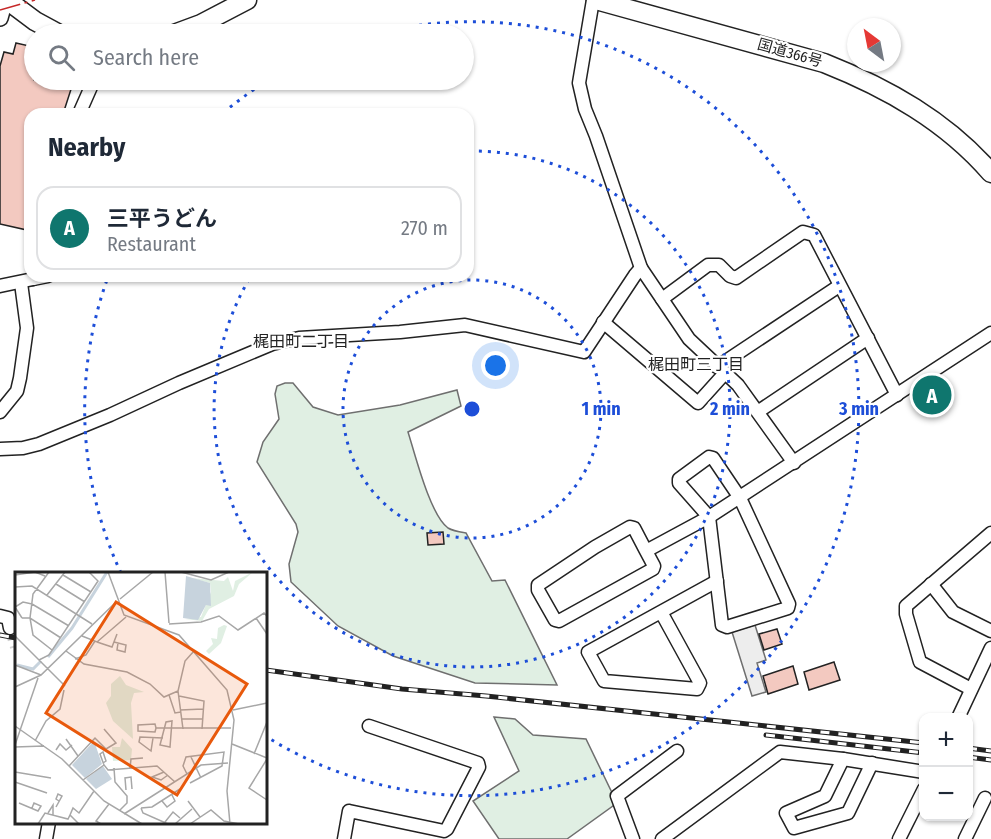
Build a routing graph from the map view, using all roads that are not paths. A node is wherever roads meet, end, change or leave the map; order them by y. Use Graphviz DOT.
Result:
graph roads {
  1 [pos="6,0"];
  2 [pos="247,0"];
  3 [pos="595,0"];
  4 [pos="0,18"];
  5 [pos="41,24"];
  6 [pos="201,24"];
  7 [pos="90,90"];
  8 [pos="82,108"];
  9 [pos="991,173"];
  10 [pos="641,268"];
  11 [pos="24,282"];
  12 [pos="21,283"];
  13 [pos="0,286"];
  14 [pos="839,286"];
  15 [pos="662,298"];
  16 [pos="603,322"];
  17 [pos="991,333"];
  18 [pos="867,338"];
  19 [pos="721,370"];
  20 [pos="897,395"];
  21 [pos="759,411"];
  22 [pos="0,412"];
  23 [pos="0,449"];
  24 [pos="794,463"];
  25 [pos="740,498"];
  26 [pos="709,517"];
  27 [pos="991,533"];
  28 [pos="646,551"];
  29 [pos="717,581"];
  30 [pos="931,584"];
  31 [pos="661,612"];
  32 [pos="0,616"];
  33 [pos="9,628"];
  34 [pos="991,631"];
  35 [pos="991,648"];
  36 [pos="971,690"];
  37 [pos="960,713"];
  38 [pos="369,726"];
  39 [pos="677,751"];
  40 [pos="843,759"];
  41 [pos="872,763"];
  42 [pos="919,771"];
  43 [pos="985,798"];
  44 [pos="919,799"];
  45 [pos="49,824"];
  46 [pos="46,839"];
  47 [pos="344,839"];
  48 [pos="633,839"];
  49 [pos="662,839"];
  50 [pos="899,839"];
  51 [pos="965,839"];
  1 -- 4 [label="main road"];
  1 -- 5 [label="highway"];
  2 -- 6 [label="highway"];
  3 -- 9 [label="highway, 国道366号"];
  3 -- 10 [label="street"];
  7 -- 8 [label="street"];
  10 -- 15 [label="street"];
  10 -- 16 [label="street"];
  11 -- 12 [label="street"];
  12 -- 13 [label="street"];
  12 -- 22 [label="street"];
  14 -- 15 [label="street"];
  14 -- 18 [label="street"];
  14 -- 19 [label="street"];
  15 -- 19 [label="street"];
  16 -- 19 [label="street"];
  16 -- 23 [label="street"];
  17 -- 20 [label="street"];
  18 -- 20 [label="street"];
  18 -- 21 [label="street"];
  19 -- 21 [label="street"];
  20 -- 24 [label="street"];
  21 -- 24 [label="street"];
  24 -- 25 [label="street"];
  25 -- 26 [label="street"];
  25 -- 26 [label="street"];
  25 -- 29 [label="street"];
  26 -- 28 [label="street"];
  26 -- 29 [label="street"];
  27 -- 30 [label="street"];
  28 -- 28 [label="street"];
  29 -- 31 [label="street"];
  30 -- 34 [label="street"];
  30 -- 36 [label="street"];
  31 -- 31 [label="street"];
  32 -- 33 [label="street"];
  35 -- 36 [label="street"];
  36 -- 37 [label="street"];
  38 -- 47 [label="street"];
  39 -- 48 [label="street"];
  40 -- 41 [label="street"];
  40 -- 41 [label="street"];
  40 -- 49 [label="street"];
  41 -- 42 [label="street"];
  43 -- 51 [label="street"];
  44 -- 50 [label="street"];
  45 -- 46 [label="street"];
}
